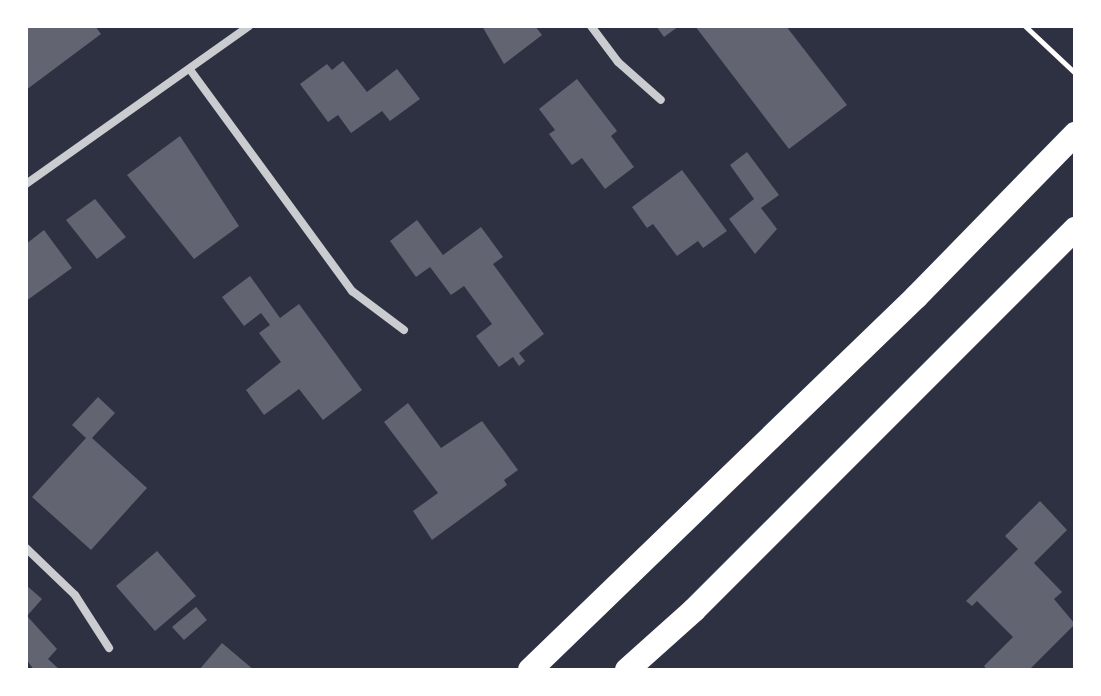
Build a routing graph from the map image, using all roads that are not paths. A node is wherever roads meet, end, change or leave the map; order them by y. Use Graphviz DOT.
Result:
graph roads {
  1 [pos="249,26"];
  2 [pos="591,26"];
  3 [pos="191,71"];
  4 [pos="661,100"];
  5 [pos="1075,134"];
  6 [pos="26,184"];
  7 [pos="1075,229"];
  8 [pos="404,330"];
  9 [pos="26,548"];
  10 [pos="109,648"];
  11 [pos="530,670"];
  12 [pos="627,670"];
  1 -- 3 [label="street"];
  2 -- 4 [label="street"];
  3 -- 6 [label="street"];
  3 -- 8 [label="street"];
  5 -- 11 [label="highway"];
  7 -- 12 [label="highway"];
  9 -- 10 [label="street"];
}
